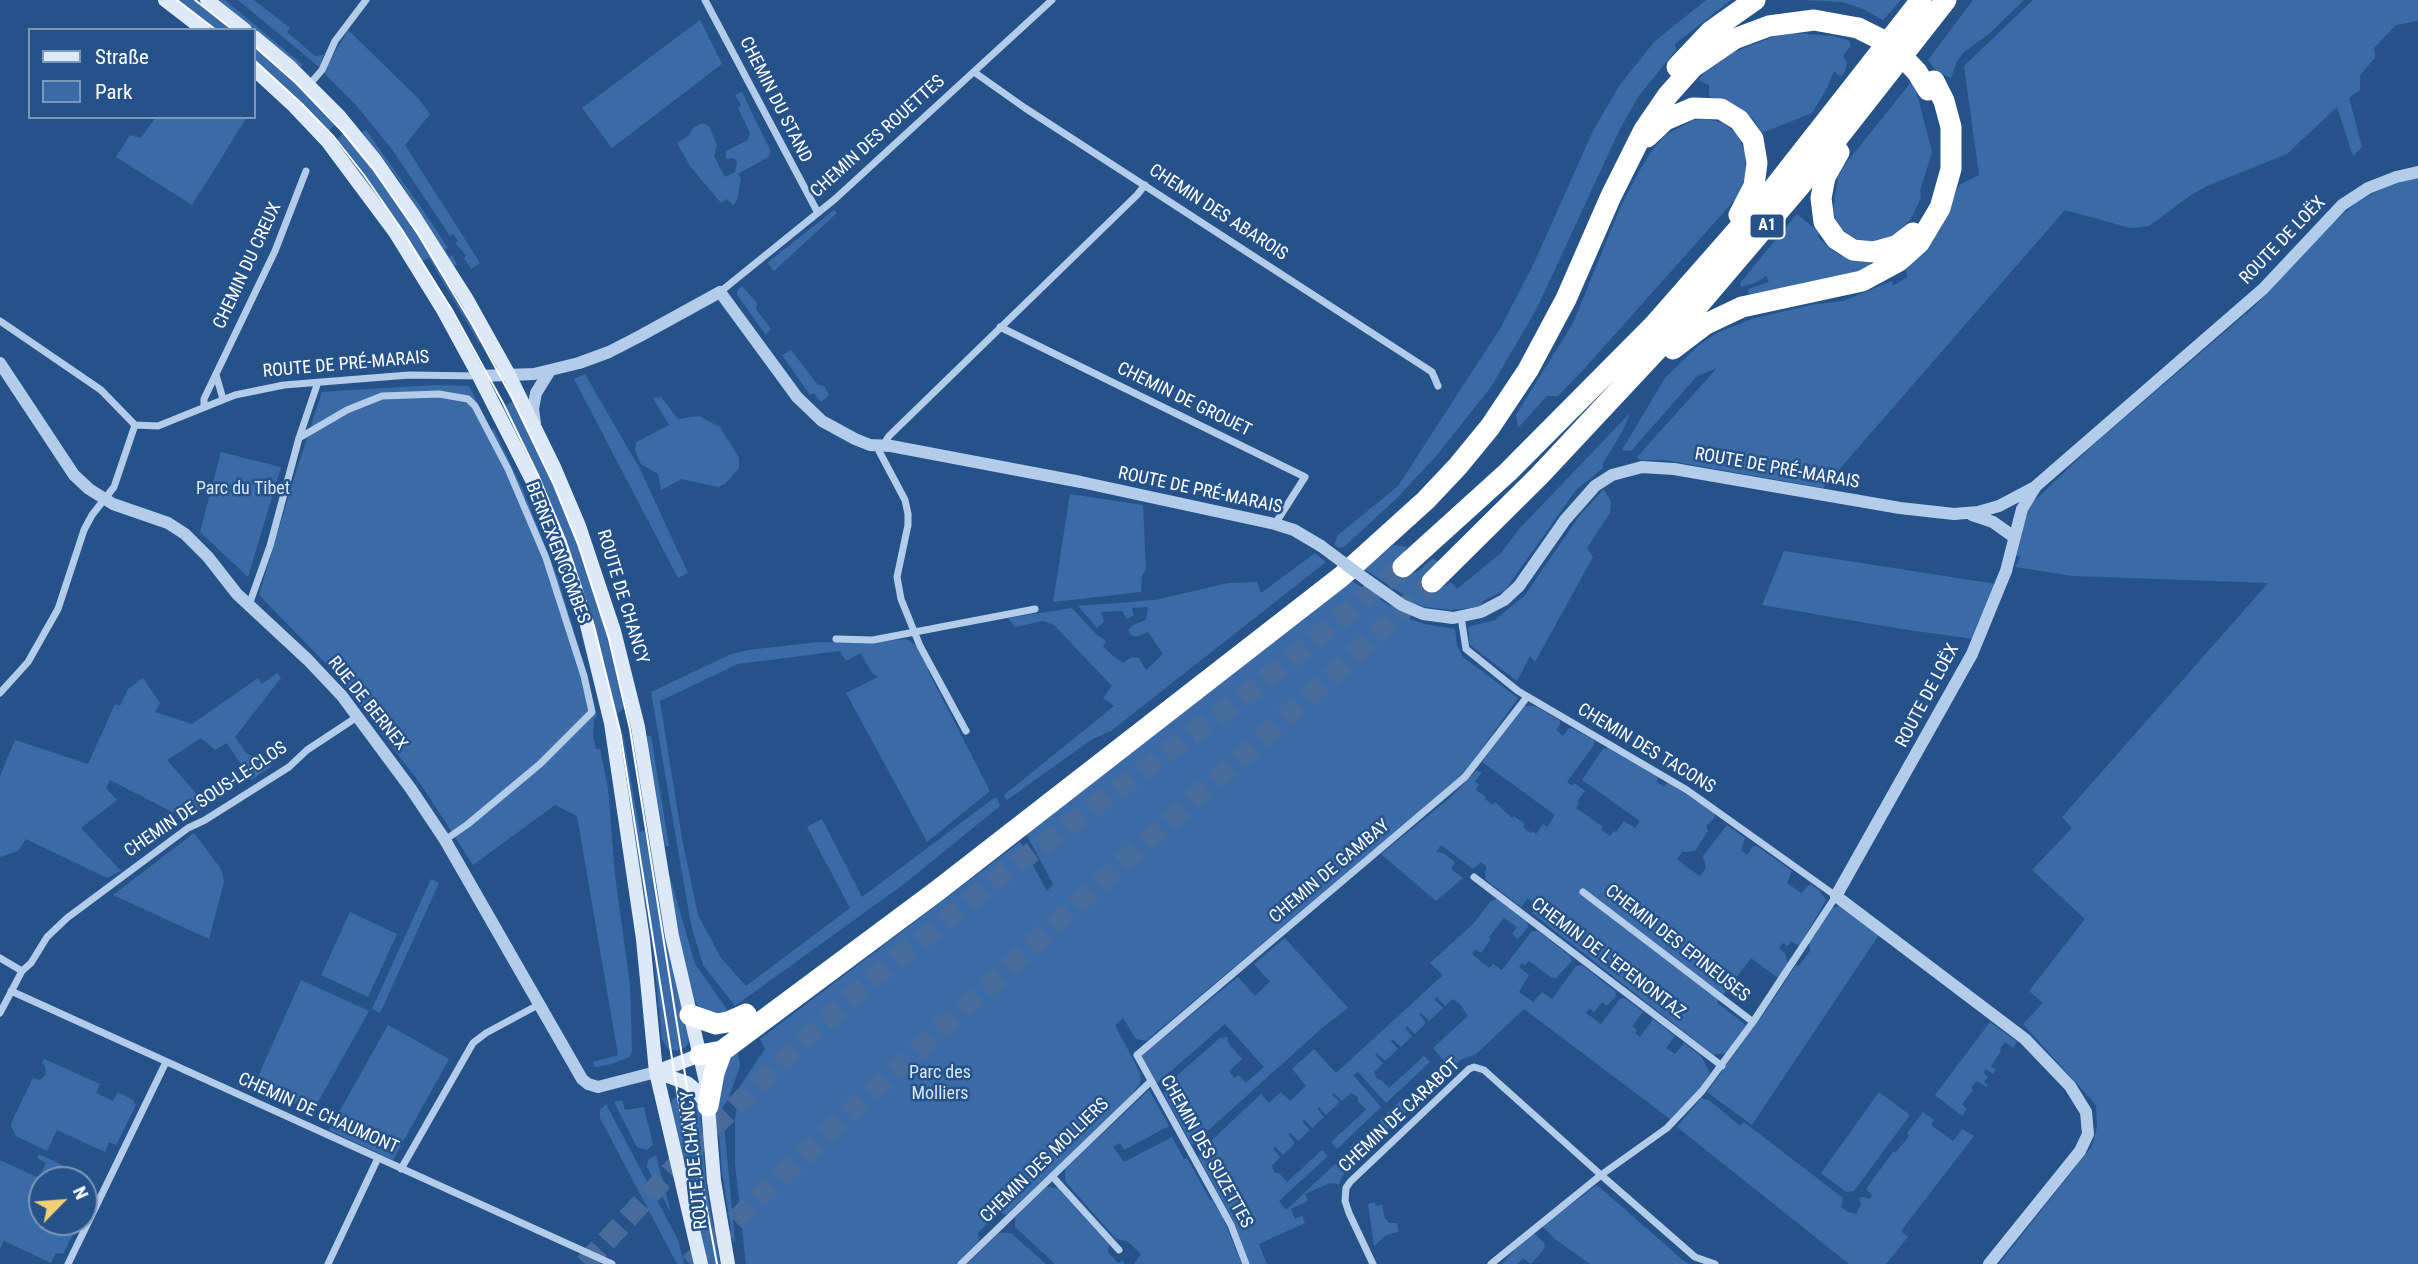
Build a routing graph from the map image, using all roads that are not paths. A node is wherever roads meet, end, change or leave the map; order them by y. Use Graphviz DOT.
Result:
graph roads {
  1 [pos="165,0"];
  2 [pos="207,0"];
  3 [pos="366,0"];
  4 [pos="705,0"];
  5 [pos="1052,0"];
  6 [pos="1755,0"];
  7 [pos="1921,0"];
  8 [pos="1946,0"];
  9 [pos="1861,25"];
  10 [pos="201,28"];
  11 [pos="242,28"];
  12 [pos="256,38"];
  13 [pos="256,71"];
  14 [pos="974,72"];
  15 [pos="1672,72"];
  16 [pos="314,79"];
  17 [pos="1931,86"];
  18 [pos="1872,95"];
  19 [pos="1627,164"];
  20 [pos="306,171"];
  21 [pos="2418,172"];
  22 [pos="1144,185"];
  23 [pos="818,213"];
  24 [pos="1711,261"];
  25 [pos="720,292"];
  26 [pos="0,321"];
  27 [pos="1000,327"];
  28 [pos="0,363"];
  29 [pos="549,372"];
  30 [pos="216,374"];
  31 [pos="509,375"];
  32 [pos="479,376"];
  33 [pos="318,382"];
  34 [pos="1438,386"];
  35 [pos="223,399"];
  36 [pos="204,407"];
  37 [pos="1600,412"];
  38 [pos="135,425"];
  39 [pos="535,428"];
  40 [pos="299,438"];
  41 [pos="881,445"];
  42 [pos="2036,486"];
  43 [pos="105,500"];
  44 [pos="1966,514"];
  45 [pos="1275,524"];
  46 [pos="2014,537"];
  47 [pos="1403,567"];
  48 [pos="1432,582"];
  49 [pos="249,605"];
  50 [pos="1035,609"];
  51 [pos="1461,617"];
  52 [pos="913,631"];
  53 [pos="836,639"];
  54 [pos="0,693"];
  55 [pos="1527,697"];
  56 [pos="357,717"];
  57 [pos="965,731"];
  58 [pos="445,840"];
  59 [pos="1474,877"];
  60 [pos="1583,892"];
  61 [pos="1836,896"];
  62 [pos="0,958"];
  63 [pos="22,971"];
  64 [pos="11,991"];
  65 [pos="538,1005"];
  66 [pos="0,1013"];
  67 [pos="746,1014"];
  68 [pos="690,1015"];
  69 [pos="1753,1022"];
  70 [pos="722,1051"];
  71 [pos="700,1055"];
  72 [pos="1137,1055"];
  73 [pos="166,1062"];
  74 [pos="1722,1066"];
  75 [pos="656,1072"];
  76 [pos="1150,1082"];
  77 [pos="708,1106"];
  78 [pos="378,1158"];
  79 [pos="401,1169"];
  80 [pos="1601,1175"];
  81 [pos="1052,1176"];
  82 [pos="1119,1250"];
  83 [pos="68,1264"];
  84 [pos="328,1264"];
  85 [pos="612,1264"];
  86 [pos="701,1264"];
  87 [pos="728,1264"];
  88 [pos="961,1264"];
  89 [pos="1246,1264"];
  90 [pos="1373,1264"];
  91 [pos="1490,1264"];
  92 [pos="1714,1264"];
  93 [pos="1989,1264"];
  1 -- 10 [label="main road"];
  2 -- 11 [label="main road"];
  3 -- 16 [label="street"];
  4 -- 23 [label="street, CHEMIN DU STAND"];
  5 -- 14 [label="street, CHEMIN DES ROUETTES"];
  6 -- 15 [label="highway"];
  7 -- 24 [label="highway, A1"];
  8 -- 18 [label="highway, A1"];
  9 -- 15 [label="highway"];
  9 -- 17 [label="highway, bridge"];
  9 -- 19 [label="highway"];
  12 -- 16 [label="main road, ROUTE DE CHANCY"];
  13 -- 32 [label="main road, ROUTE DE CHANCY"];
  14 -- 22 [label="street, CHEMIN DES ABAROIS"];
  14 -- 23 [label="street, CHEMIN DES ROUETTES"];
  15 -- 67 [label="highway"];
  16 -- 31 [label="main road, ROUTE DE CHANCY"];
  17 -- 18 [label="highway"];
  17 -- 37 [label="highway"];
  18 -- 37 [label="highway, A1"];
  19 -- 24 [label="highway"];
  19 -- 70 [label="highway"];
  20 -- 30 [label="street, CHEMIN DU CREUX"];
  21 -- 42 [label="street, ROUTE DE LOËX"];
  22 -- 27 [label="street"];
  22 -- 34 [label="street, CHEMIN DES ABAROIS"];
  23 -- 25 [label="street, CHEMIN DES ROUETTES"];
  24 -- 47 [label="highway, A1"];
  25 -- 29 [label="street"];
  25 -- 41 [label="street, ROUTE DE PRÉ-MARAIS"];
  26 -- 38 [label="street"];
  27 -- 41 [label="street"];
  27 -- 45 [label="street, CHEMIN DE GROUET"];
  28 -- 43 [label="street, RUE DE BERNEX"];
  29 -- 31 [label="street"];
  29 -- 39 [label="street"];
  30 -- 35 [label="street"];
  30 -- 36 [label="street, CHEMIN DU CREUX"];
  31 -- 32 [label="street"];
  31 -- 39 [label="main road, ROUTE DE CHANCY"];
  32 -- 33 [label="street, ROUTE DE PRÉ-MARAIS"];
  32 -- 75 [label="main road, ROUTE DE CHANCY"];
  33 -- 35 [label="street, ROUTE DE PRÉ-MARAIS"];
  33 -- 40 [label="street"];
  35 -- 36 [label="street, ROUTE DE PRÉ-MARAIS"];
  36 -- 38 [label="street, ROUTE DE PRÉ-MARAIS"];
  37 -- 48 [label="highway, A1"];
  38 -- 43 [label="street"];
  39 -- 68 [label="main road, ROUTE DE CHANCY"];
  40 -- 49 [label="street"];
  40 -- 58 [label="street, BERNEX EN COMBES"];
  41 -- 45 [label="street, ROUTE DE PRÉ-MARAIS"];
  41 -- 52 [label="street"];
  42 -- 44 [label="street"];
  42 -- 46 [label="street, ROUTE DE LOËX"];
  43 -- 49 [label="street, RUE DE BERNEX"];
  43 -- 54 [label="street"];
  44 -- 46 [label="street"];
  44 -- 51 [label="street, ROUTE DE PRÉ-MARAIS"];
  45 -- 51 [label="street, ROUTE DE PRÉ-MARAIS, bridge"];
  46 -- 61 [label="street, ROUTE DE LOËX"];
  49 -- 56 [label="street, RUE DE BERNEX"];
  50 -- 52 [label="street"];
  51 -- 55 [label="street, CHEMIN DES TACONS"];
  52 -- 53 [label="street"];
  52 -- 57 [label="street"];
  55 -- 61 [label="street, CHEMIN DES TACONS"];
  55 -- 72 [label="street, CHEMIN DE GAMBAY"];
  56 -- 58 [label="street, RUE DE BERNEX"];
  56 -- 63 [label="street, CHEMIN DE SOUS-LE-CLOS"];
  58 -- 65 [label="street, RUE DE BERNEX"];
  59 -- 74 [label="street, CHEMIN DE L'EPENONTAZ"];
  60 -- 69 [label="street, CHEMIN DES EPINEUSES"];
  61 -- 69 [label="street"];
  61 -- 93 [label="street"];
  62 -- 63 [label="street"];
  63 -- 64 [label="street, CHEMIN DE SOUS-LE-CLOS"];
  64 -- 66 [label="street, CHEMIN DE SOUS-LE-CLOS"];
  64 -- 73 [label="street, CHEMIN DE CHAUMONT"];
  65 -- 75 [label="street, RUE DE BERNEX"];
  65 -- 79 [label="street"];
  67 -- 68 [label="highway"];
  67 -- 71 [label="highway"];
  68 -- 71 [label="main road, ROUTE DE CHANCY"];
  69 -- 74 [label="street"];
  70 -- 71 [label="highway"];
  70 -- 77 [label="highway"];
  71 -- 75 [label="main road"];
  71 -- 77 [label="main road, ROUTE DE CHANCY"];
  72 -- 76 [label="street, CHEMIN DES SUZETTES"];
  73 -- 78 [label="street, CHEMIN DE CHAUMONT"];
  73 -- 83 [label="street"];
  74 -- 80 [label="street"];
  75 -- 77 [label="main road"];
  75 -- 86 [label="main road, ROUTE DE CHANCY"];
  76 -- 81 [label="street, CHEMIN DES MOLLIERS"];
  76 -- 89 [label="street, CHEMIN DES SUZETTES"];
  77 -- 87 [label="main road, ROUTE DE CHANCY"];
  78 -- 79 [label="street, CHEMIN DE CHAUMONT"];
  78 -- 84 [label="street"];
  79 -- 85 [label="street, CHEMIN DE CHAUMONT"];
  80 -- 90 [label="street, CHEMIN DE CARABOT"];
  80 -- 91 [label="street"];
  80 -- 92 [label="street"];
  81 -- 82 [label="street"];
  81 -- 88 [label="street, CHEMIN DES MOLLIERS"];
}
